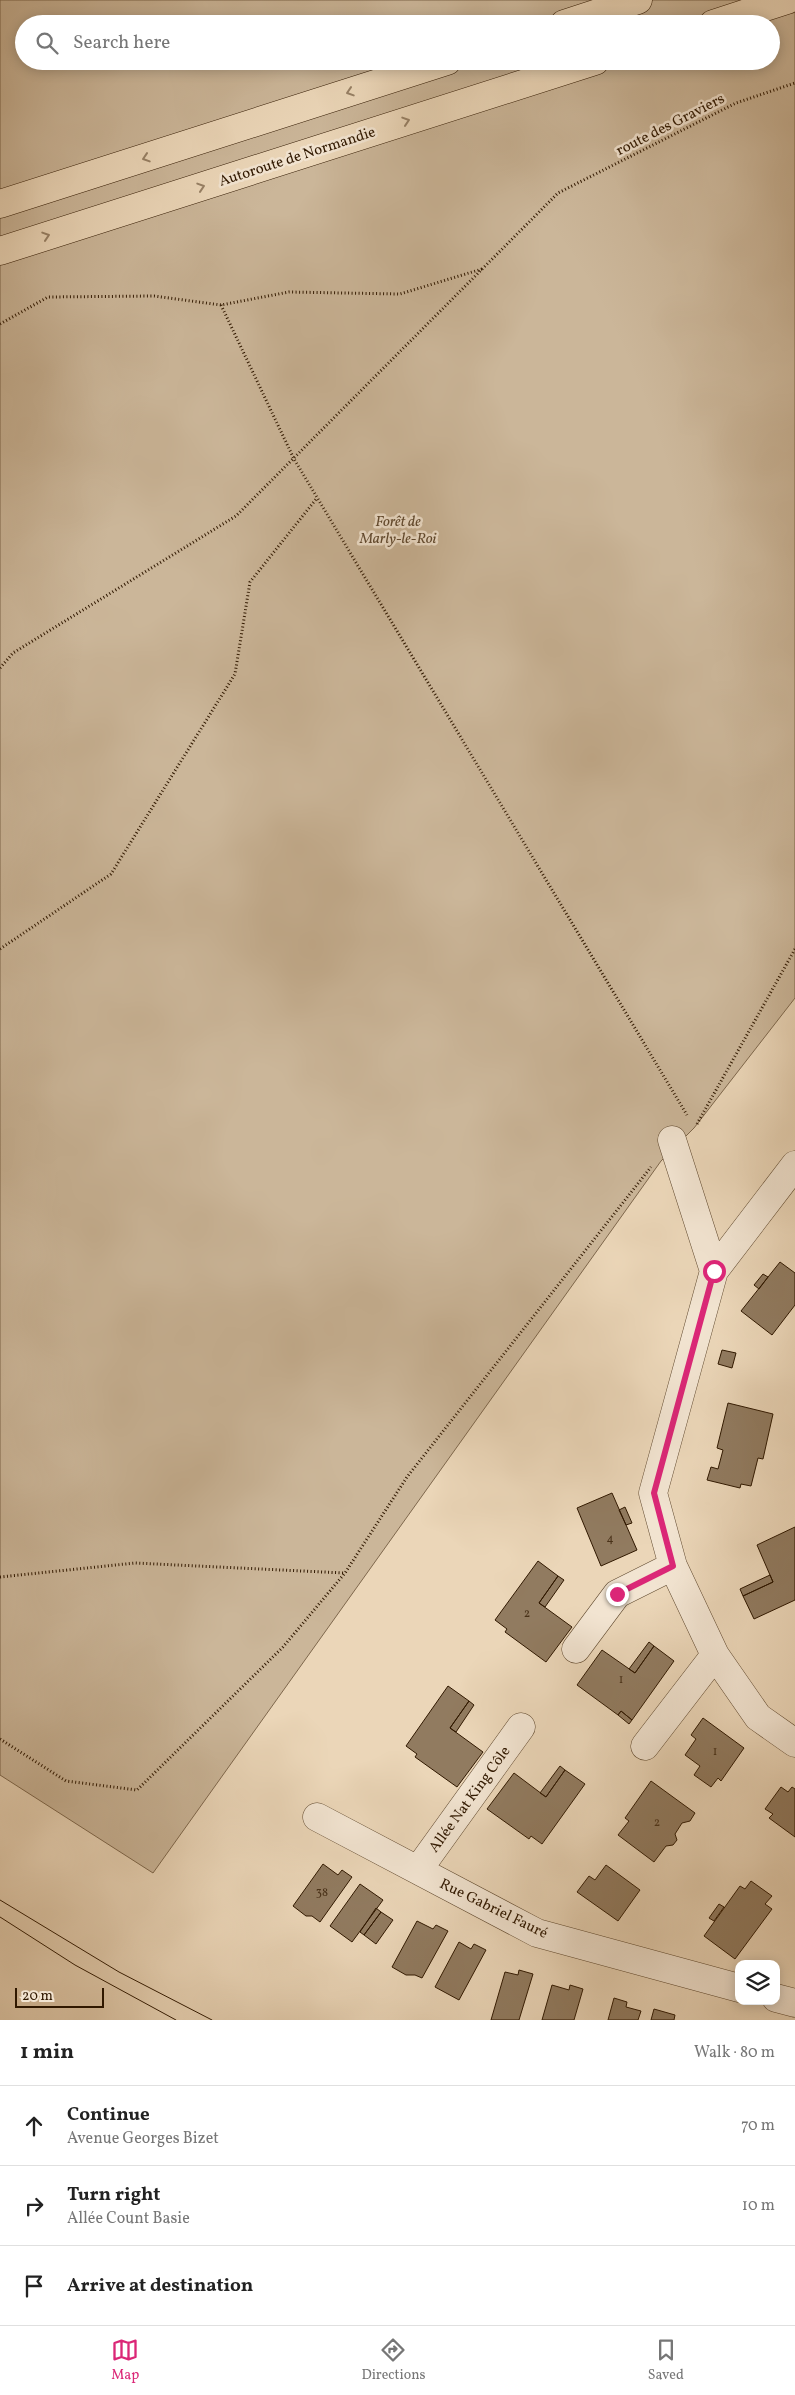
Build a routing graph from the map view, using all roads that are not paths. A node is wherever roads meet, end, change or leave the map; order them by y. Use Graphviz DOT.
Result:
graph roads {
  1 [pos="638,0"];
  2 [pos="787,0"];
  3 [pos="592,15"];
  4 [pos="741,15"];
  5 [pos="419,70"];
  6 [pos="567,70"];
  7 [pos="0,204"];
  8 [pos="0,251"];
  9 [pos="672,1140"];
  10 [pos="795,1165"];
  11 [pos="714,1271"];
  12 [pos="673,1566"];
  13 [pos="576,1649"];
  14 [pos="715,1655"];
  15 [pos="522,1727"];
  16 [pos="795,1743"];
  17 [pos="645,1746"];
  18 [pos="317,1818"];
  19 [pos="418,1870"];
  20 [pos="735,1987"];
  21 [pos="780,1999"];
  22 [pos="795,2003"];
  1 -- 3 [label="highway"];
  2 -- 4 [label="highway"];
  5 -- 7 [label="highway, one-way"];
  8 -- 6 [label="highway, Autoroute de Normandie, one-way"];
  9 -- 11 [label="street"];
  10 -- 11 [label="street"];
  11 -- 12 [label="street"];
  12 -- 13 [label="street"];
  12 -- 14 [label="street"];
  14 -- 16 [label="street"];
  14 -- 17 [label="street"];
  15 -- 19 [label="street, Allée Nat King Côle"];
  18 -- 19 [label="street, Rue Gabriel Fauré"];
  19 -- 20 [label="street, Rue Gabriel Fauré"];
  21 -- 22 [label="street"];
}
